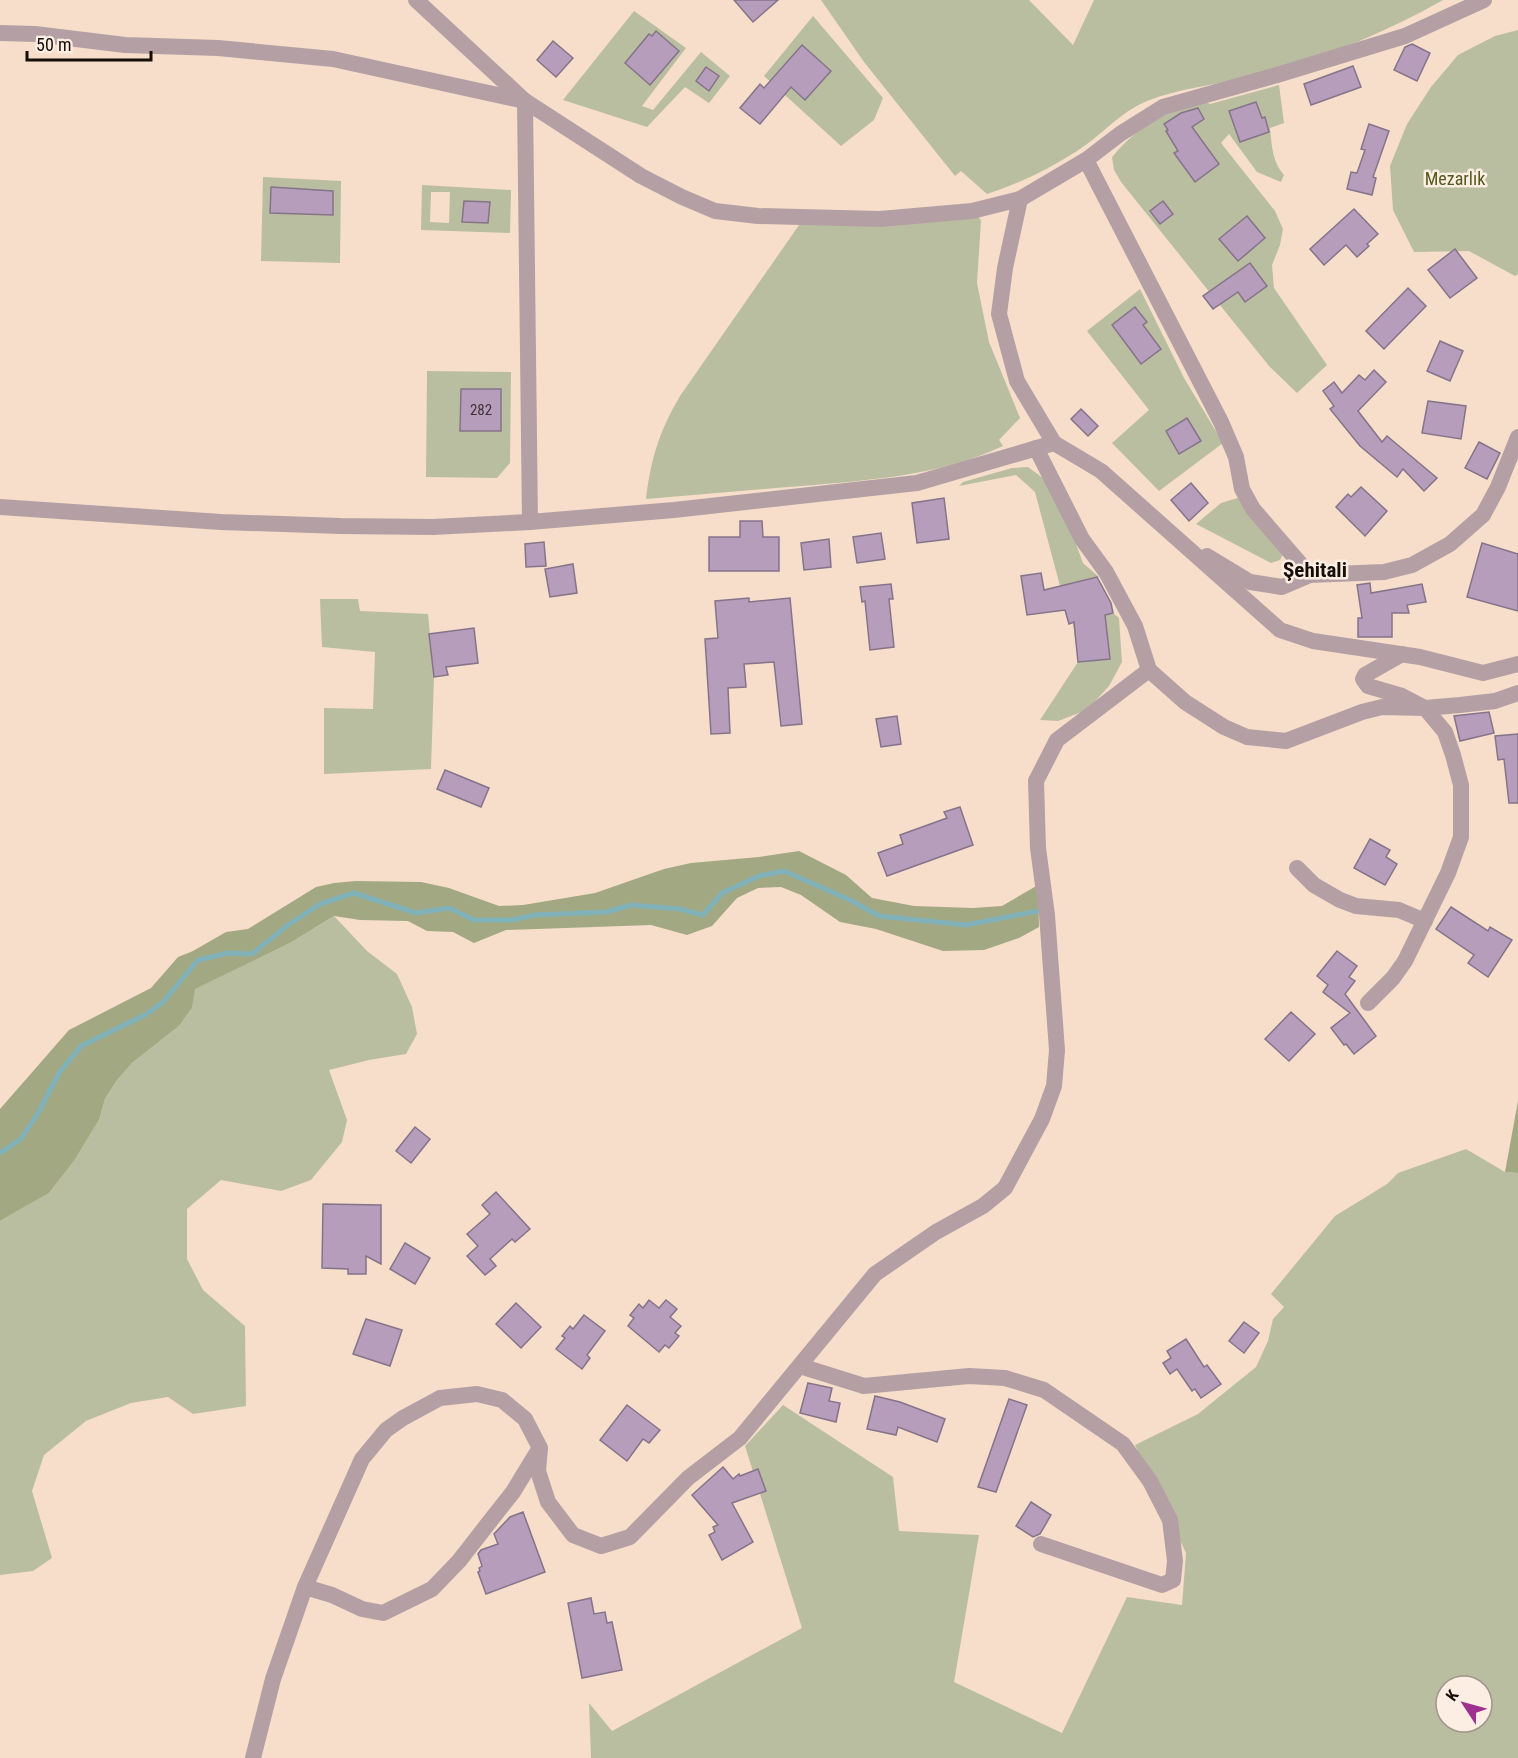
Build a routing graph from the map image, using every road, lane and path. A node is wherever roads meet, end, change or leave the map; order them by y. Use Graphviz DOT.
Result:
graph roads {
  1 [pos="416,0"];
  2 [pos="1484,0"];
  3 [pos="0,33"];
  4 [pos="525,101"];
  5 [pos="1086,160"];
  6 [pos="1020,199"];
  7 [pos="1518,437"];
  8 [pos="1054,443"];
  9 [pos="1036,448"];
  10 [pos="0,507"];
  11 [pos="530,522"];
  12 [pos="1173,536"];
  13 [pos="1311,575"];
  14 [pos="1402,654"];
  15 [pos="1518,664"];
  16 [pos="1149,670"];
  17 [pos="1518,693"];
  18 [pos="1425,708"];
  19 [pos="1297,868"];
  20 [pos="1425,921"];
  21 [pos="1368,1003"];
  22 [pos="800,1366"];
  23 [pos="540,1448"];
  24 [pos="1041,1544"];
  25 [pos="305,1587"];
  26 [pos="253,1758"];
  1 -- 4 [label="street"];
  2 -- 5 [label="street"];
  3 -- 4 [label="street"];
  4 -- 6 [label="street"];
  4 -- 11 [label="street"];
  5 -- 6 [label="street"];
  5 -- 13 [label="street"];
  6 -- 8 [label="street"];
  7 -- 13 [label="street"];
  8 -- 9 [label="street"];
  8 -- 12 [label="street"];
  9 -- 11 [label="street"];
  9 -- 16 [label="street"];
  10 -- 11 [label="street"];
  12 -- 13 [label="street"];
  12 -- 14 [label="street"];
  14 -- 15 [label="street"];
  14 -- 18 [label="street"];
  16 -- 18 [label="street"];
  16 -- 22 [label="street"];
  17 -- 18 [label="street"];
  18 -- 20 [label="street"];
  19 -- 20 [label="street"];
  20 -- 21 [label="street"];
  22 -- 23 [label="street"];
  22 -- 24 [label="street"];
  23 -- 25 [label="street"];
  23 -- 25 [label="street"];
  25 -- 26 [label="street"];
}
